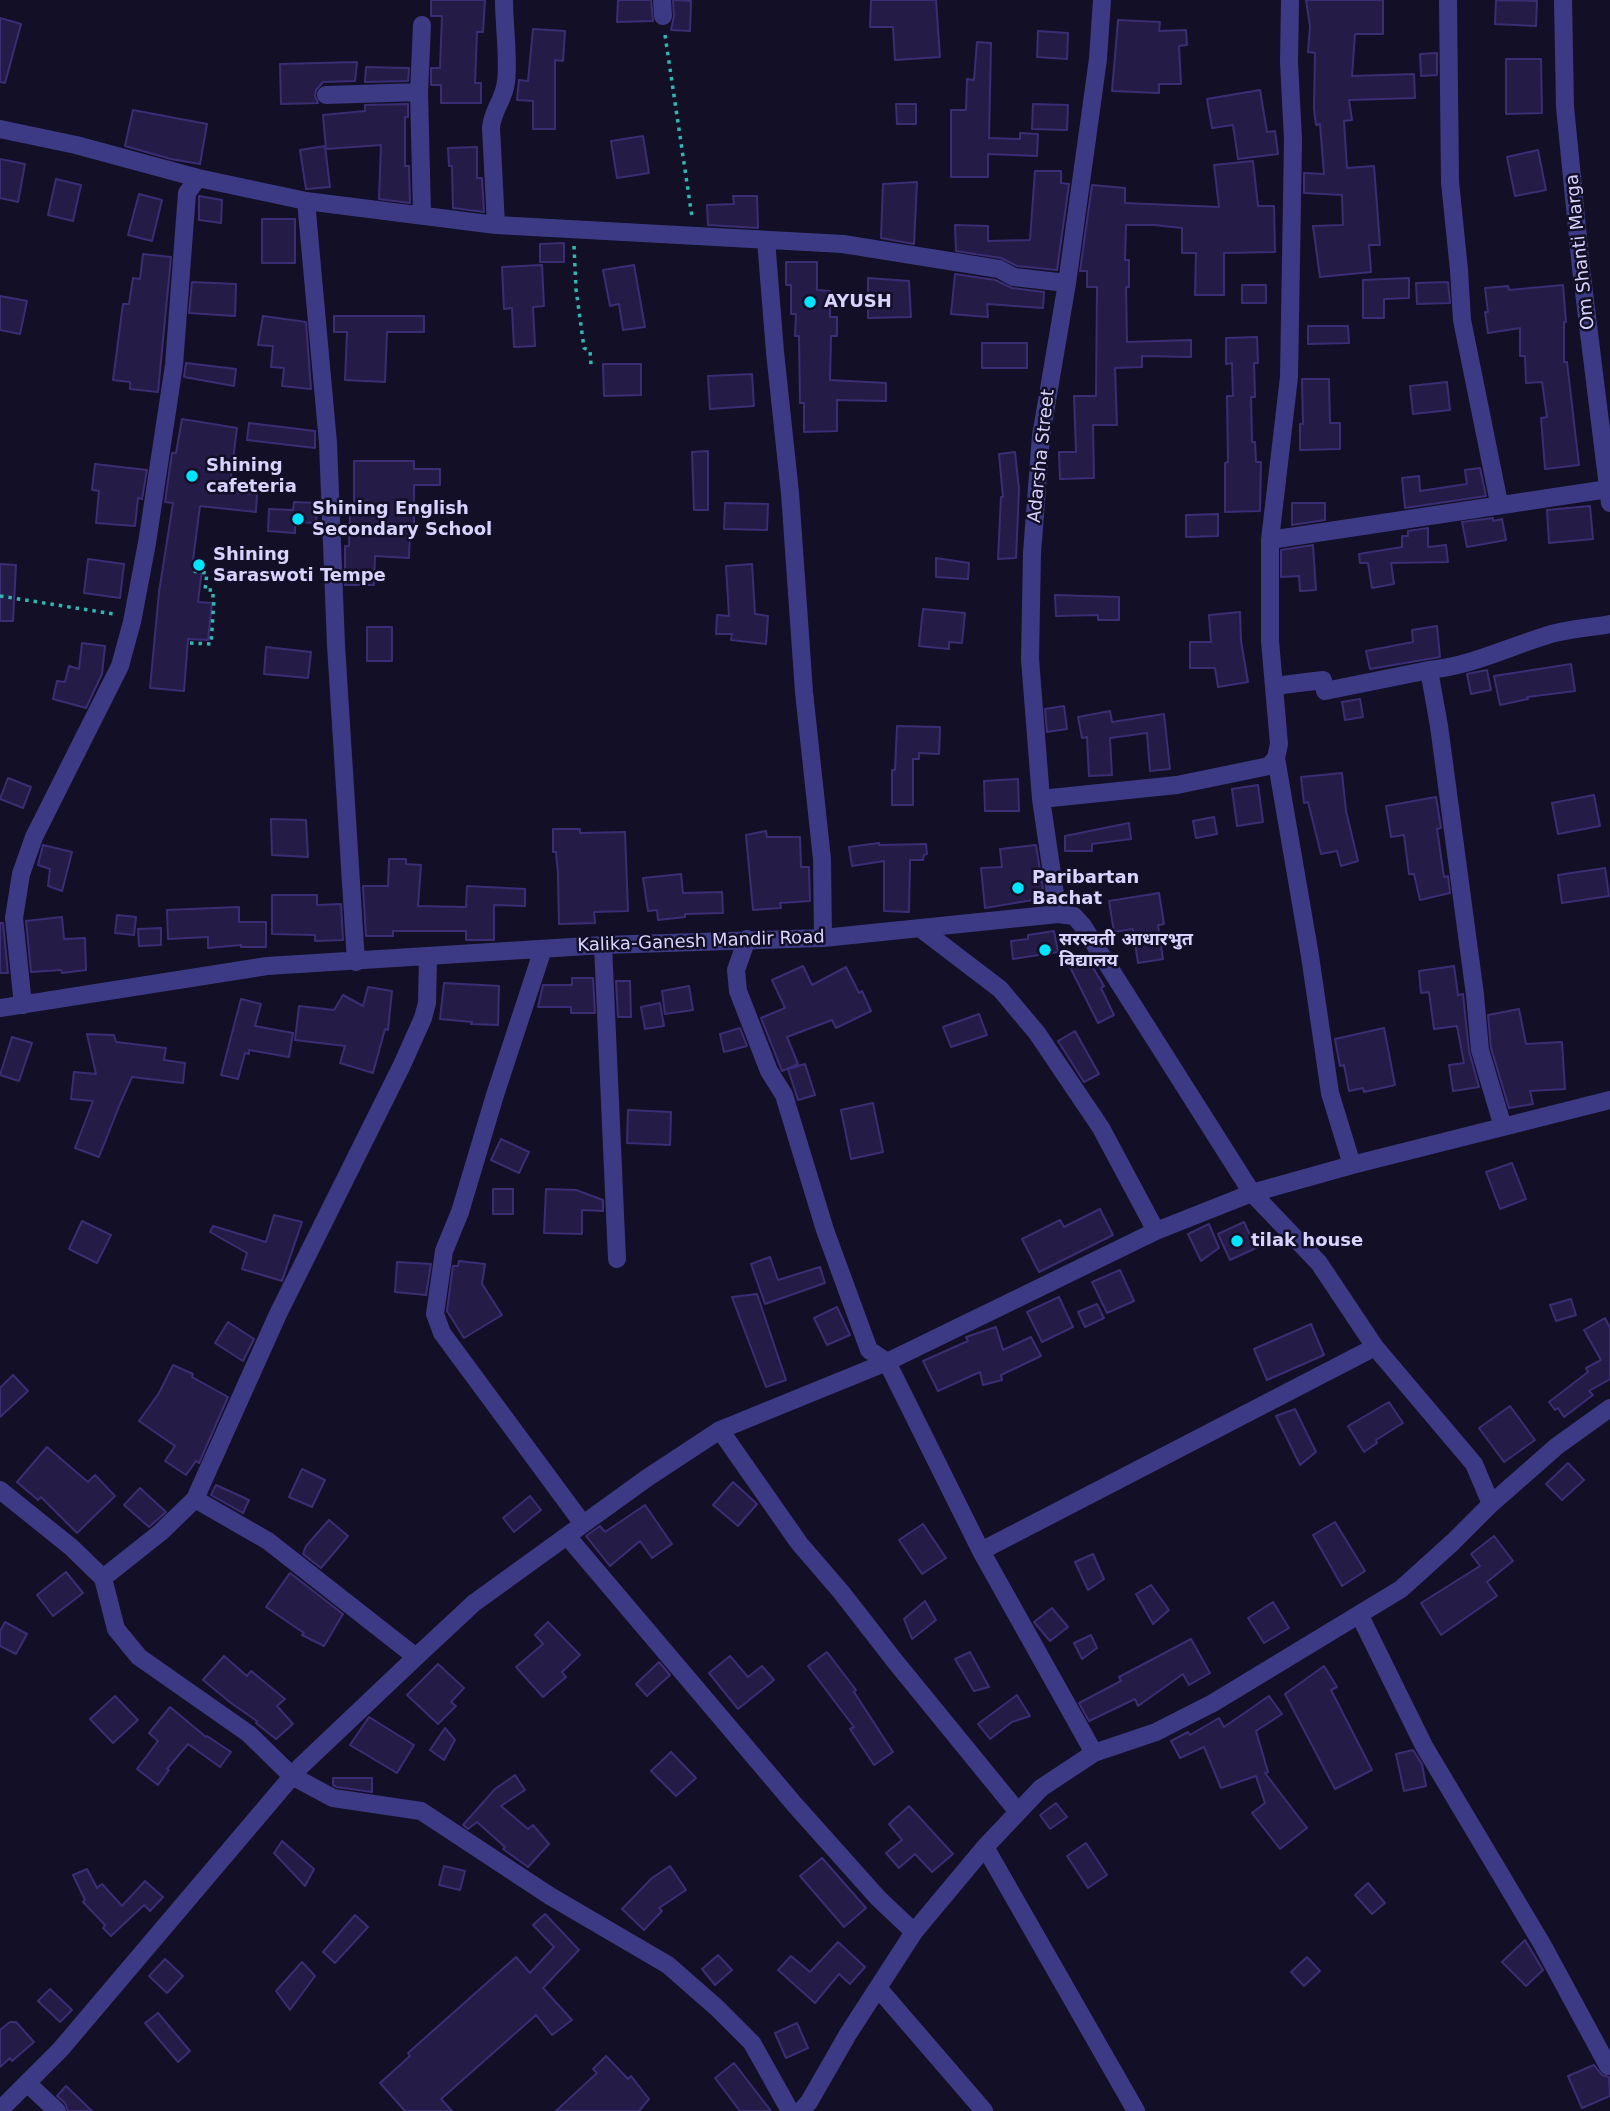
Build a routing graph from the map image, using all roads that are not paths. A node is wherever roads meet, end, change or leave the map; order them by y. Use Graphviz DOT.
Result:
graph roads {
  1 [pos="504,0"];
  2 [pos="1102,0"];
  3 [pos="1290,0"];
  4 [pos="1448,0"];
  5 [pos="1563,0"];
  6 [pos="422,25"];
  7 [pos="419,92"];
  8 [pos="326,95"];
  9 [pos="0,130"];
  10 [pos="198,178"];
  11 [pos="306,201"];
  12 [pos="422,215"];
  13 [pos="496,225"];
  14 [pos="766,240"];
  15 [pos="1068,283"];
  16 [pos="1609,496"];
  17 [pos="1499,503"];
  18 [pos="1270,540"];
  19 [pos="1610,624"];
  20 [pos="1429,670"];
  21 [pos="1274,686"];
  22 [pos="1276,758"];
  23 [pos="1041,799"];
  24 [pos="1058,914"];
  25 [pos="920,928"];
  26 [pos="823,938"];
  27 [pos="747,939"];
  28 [pos="603,945"];
  29 [pos="543,949"];
  30 [pos="428,957"];
  31 [pos="356,962"];
  32 [pos="23,1005"];
  33 [pos="0,1008"];
  34 [pos="1610,1100"];
  35 [pos="1503,1127"];
  36 [pos="1352,1165"];
  37 [pos="1252,1193"];
  38 [pos="1156,1231"];
  39 [pos="617,1259"];
  40 [pos="1375,1347"];
  41 [pos="887,1362"];
  42 [pos="1610,1408"];
  43 [pos="720,1430"];
  44 [pos="0,1490"];
  45 [pos="195,1499"];
  46 [pos="1491,1504"];
  47 [pos="583,1524"];
  48 [pos="567,1536"];
  49 [pos="981,1551"];
  50 [pos="103,1578"];
  51 [pos="1360,1616"];
  52 [pos="416,1657"];
  53 [pos="1094,1753"];
  54 [pos="292,1776"];
  55 [pos="1018,1812"];
  56 [pos="985,1847"];
  57 [pos="914,1932"];
  58 [pos="878,1988"];
  59 [pos="1608,2066"];
  60 [pos="27,2083"];
  61 [pos="0,2110"];
  62 [pos="57,2111"];
  63 [pos="790,2111"];
  64 [pos="801,2111"];
  65 [pos="984,2111"];
  66 [pos="1136,2111"];
  1 -- 13 [label="street"];
  2 -- 15 [label="street, Adarsha Street"];
  3 -- 18 [label="street"];
  4 -- 17 [label="street"];
  5 -- 16 [label="street, Om Shanti Marga"];
  6 -- 7 [label="street"];
  7 -- 8 [label="street"];
  7 -- 12 [label="street"];
  9 -- 10 [label="street"];
  10 -- 11 [label="street"];
  10 -- 32 [label="street"];
  11 -- 12 [label="street"];
  11 -- 31 [label="street"];
  12 -- 13 [label="street"];
  13 -- 14 [label="street"];
  14 -- 15 [label="street"];
  14 -- 26 [label="street"];
  15 -- 23 [label="street, Adarsha Street"];
  16 -- 17 [label="street"];
  17 -- 18 [label="street"];
  18 -- 21 [label="street"];
  19 -- 20 [label="street"];
  20 -- 21 [label="street"];
  20 -- 35 [label="street"];
  21 -- 22 [label="street"];
  22 -- 23 [label="street"];
  22 -- 36 [label="street"];
  23 -- 24 [label="street, Adarsha Street"];
  24 -- 25 [label="street, Kalika-Ganesh Mandir Road"];
  24 -- 37 [label="street"];
  25 -- 26 [label="street, Kalika-Ganesh Mandir Road"];
  25 -- 38 [label="street"];
  26 -- 27 [label="street, Kalika-Ganesh Mandir Road"];
  27 -- 28 [label="street, Kalika-Ganesh Mandir Road"];
  27 -- 41 [label="street"];
  28 -- 29 [label="street, Kalika-Ganesh Mandir Road"];
  28 -- 39 [label="street"];
  29 -- 30 [label="street, Kalika-Ganesh Mandir Road"];
  29 -- 47 [label="street"];
  30 -- 31 [label="street, Kalika-Ganesh Mandir Road"];
  30 -- 45 [label="street"];
  31 -- 32 [label="street, Kalika-Ganesh Mandir Road"];
  32 -- 33 [label="street, Kalika-Ganesh Mandir Road"];
  34 -- 35 [label="street"];
  35 -- 36 [label="street"];
  36 -- 37 [label="street"];
  37 -- 38 [label="street"];
  37 -- 40 [label="street"];
  38 -- 41 [label="street"];
  40 -- 46 [label="street"];
  40 -- 49 [label="street"];
  41 -- 43 [label="street"];
  41 -- 49 [label="street"];
  42 -- 46 [label="street"];
  43 -- 47 [label="street"];
  43 -- 55 [label="street"];
  44 -- 50 [label="street"];
  45 -- 50 [label="street"];
  45 -- 52 [label="street"];
  46 -- 51 [label="street"];
  47 -- 48 [label="street"];
  48 -- 52 [label="street"];
  48 -- 57 [label="street"];
  49 -- 53 [label="street"];
  50 -- 54 [label="street"];
  51 -- 53 [label="street"];
  51 -- 59 [label="street"];
  52 -- 54 [label="street"];
  53 -- 55 [label="street"];
  54 -- 60 [label="street"];
  54 -- 63 [label="street"];
  55 -- 56 [label="street"];
  56 -- 57 [label="street"];
  56 -- 66 [label="street"];
  57 -- 58 [label="street"];
  58 -- 64 [label="street"];
  58 -- 65 [label="street"];
  60 -- 61 [label="street"];
  60 -- 62 [label="street"];
}
